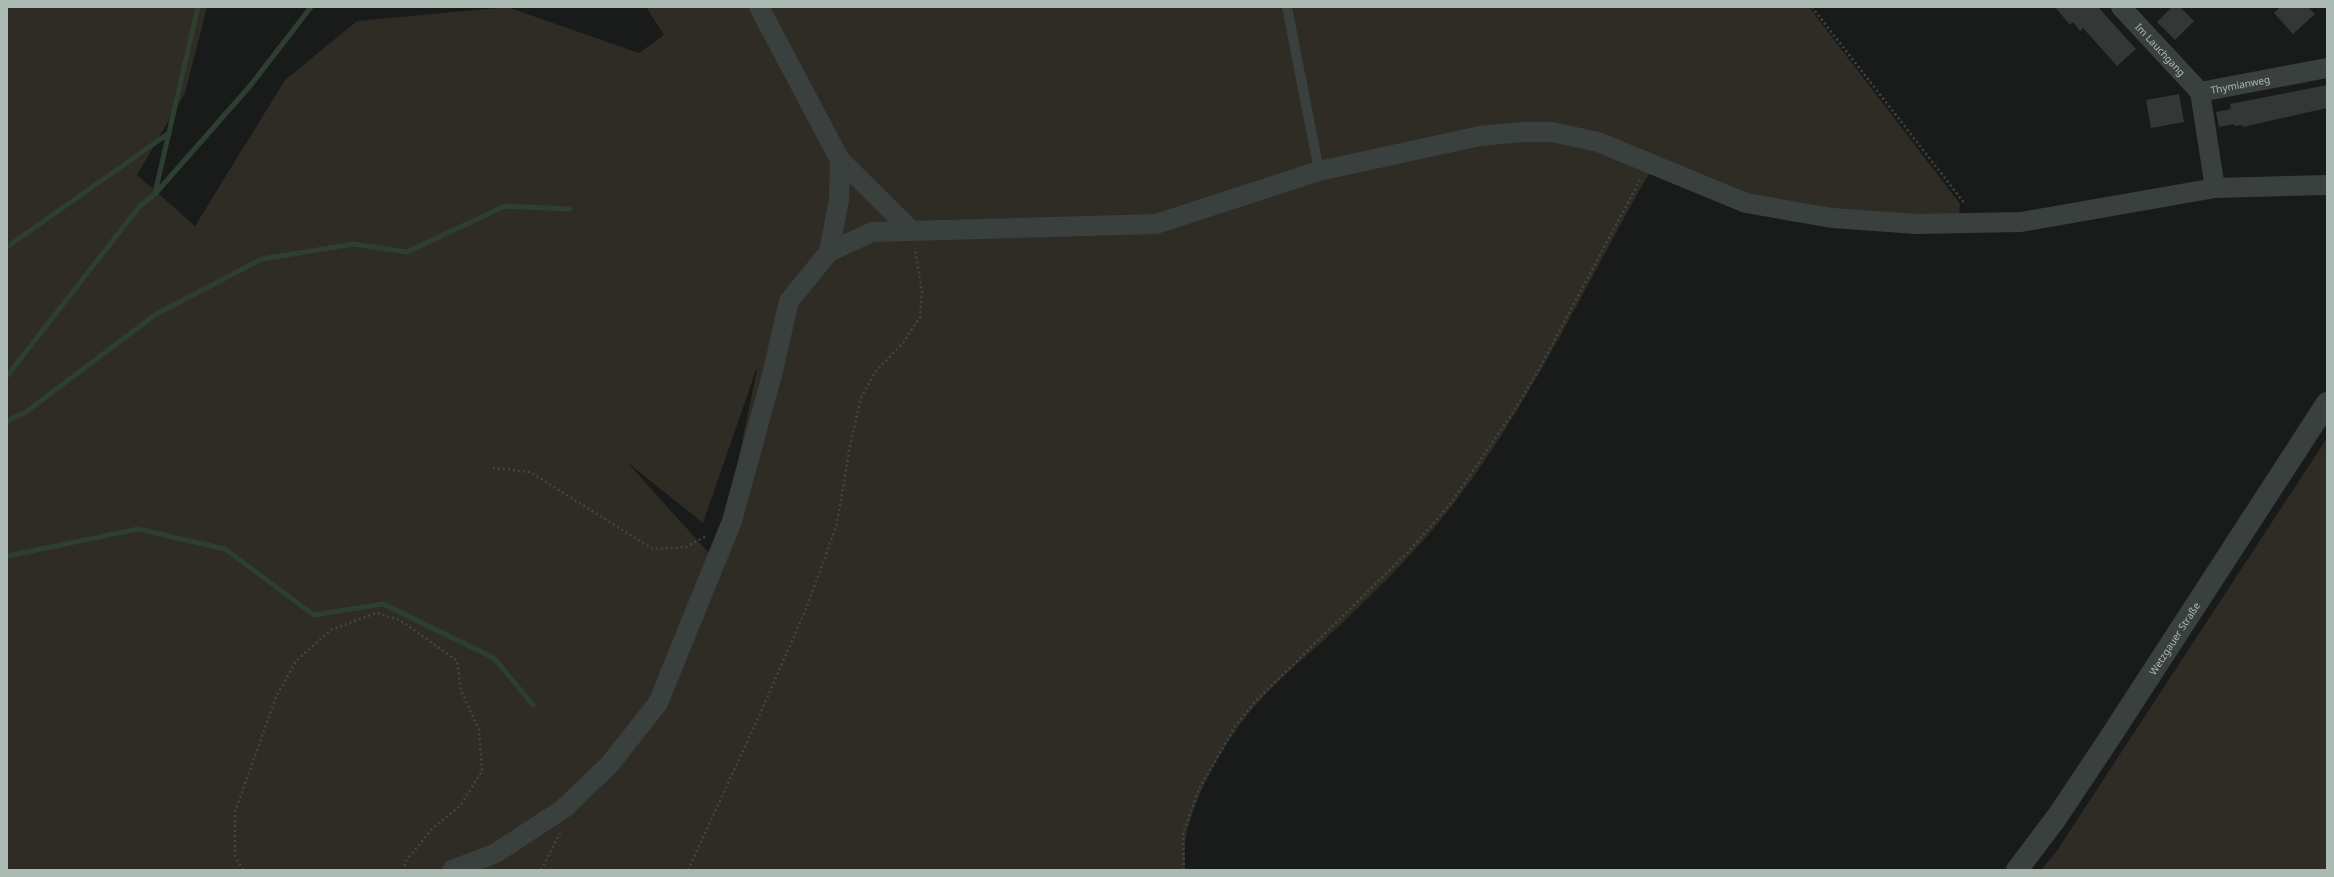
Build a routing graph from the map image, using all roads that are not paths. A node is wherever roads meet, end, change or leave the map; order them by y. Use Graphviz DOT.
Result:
graph roads {
  1 [pos="758,7"];
  2 [pos="1287,7"];
  3 [pos="2121,7"];
  4 [pos="2327,68"];
  5 [pos="2200,92"];
  6 [pos="840,160"];
  7 [pos="1319,171"];
  8 [pos="2327,185"];
  9 [pos="2215,188"];
  10 [pos="912,231"];
  11 [pos="829,252"];
  12 [pos="2327,403"];
  13 [pos="452,870"];
  14 [pos="2017,870"];
  1 -- 6 [label="street"];
  2 -- 7 [label="lane"];
  3 -- 5 [label="street, Im Lauchgang"];
  4 -- 5 [label="street, Thymianweg"];
  5 -- 9 [label="street, Thymianweg"];
  6 -- 10 [label="street"];
  6 -- 11 [label="street"];
  7 -- 9 [label="street"];
  7 -- 10 [label="street"];
  8 -- 9 [label="street"];
  10 -- 11 [label="street"];
  11 -- 13 [label="street"];
  12 -- 14 [label="street, Wetzgauer Straße"];
}
